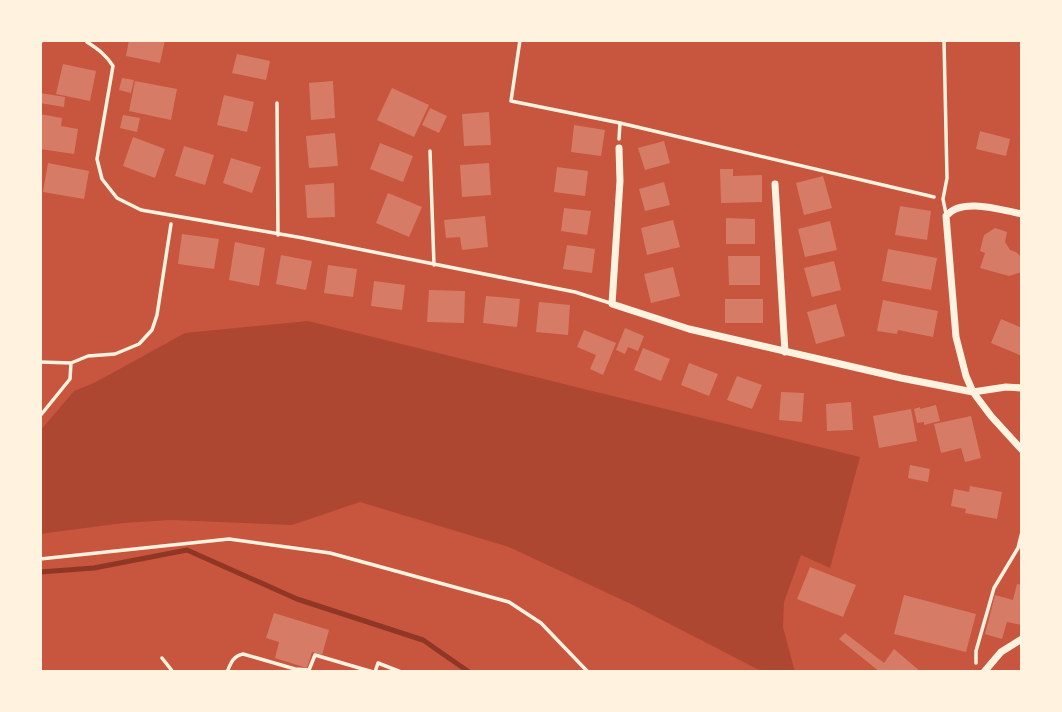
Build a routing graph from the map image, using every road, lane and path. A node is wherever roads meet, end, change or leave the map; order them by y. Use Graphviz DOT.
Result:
graph roads {
  1 [pos="520,40"];
  2 [pos="944,40"];
  3 [pos="87,42"];
  4 [pos="277,103"];
  5 [pos="620,148"];
  6 [pos="430,150"];
  7 [pos="775,184"];
  8 [pos="943,199"];
  9 [pos="1022,214"];
  10 [pos="172,216"];
  11 [pos="946,216"];
  12 [pos="278,234"];
  13 [pos="434,265"];
  14 [pos="612,304"];
  15 [pos="785,352"];
  16 [pos="40,362"];
  17 [pos="71,363"];
  18 [pos="1022,388"];
  19 [pos="974,392"];
  20 [pos="40,416"];
  21 [pos="1022,450"];
  22 [pos="1022,532"];
  23 [pos="40,559"];
  24 [pos="1022,639"];
  25 [pos="162,658"];
  26 [pos="295,670"];
  27 [pos="173,672"];
  28 [pos="227,672"];
  29 [pos="374,672"];
  30 [pos="401,672"];
  31 [pos="588,672"];
  32 [pos="976,672"];
  33 [pos="984,672"];
  1 -- 8 [label="path"];
  2 -- 8 [label="lane"];
  3 -- 10 [label="lane"];
  4 -- 12 [label="lane"];
  5 -- 14 [label="street"];
  6 -- 13 [label="lane"];
  7 -- 15 [label="street"];
  8 -- 11 [label="lane"];
  9 -- 11 [label="street"];
  10 -- 12 [label="lane"];
  10 -- 17 [label="path"];
  11 -- 19 [label="street"];
  12 -- 13 [label="lane"];
  13 -- 14 [label="lane"];
  14 -- 15 [label="street"];
  15 -- 19 [label="street"];
  16 -- 17 [label="path"];
  17 -- 20 [label="path"];
  18 -- 19 [label="street"];
  19 -- 21 [label="street"];
  22 -- 32 [label="path"];
  23 -- 31 [label="path"];
  24 -- 33 [label="street"];
  25 -- 27 [label="path"];
  26 -- 28 [label="path"];
  26 -- 29 [label="path"];
  29 -- 30 [label="path"];
}
